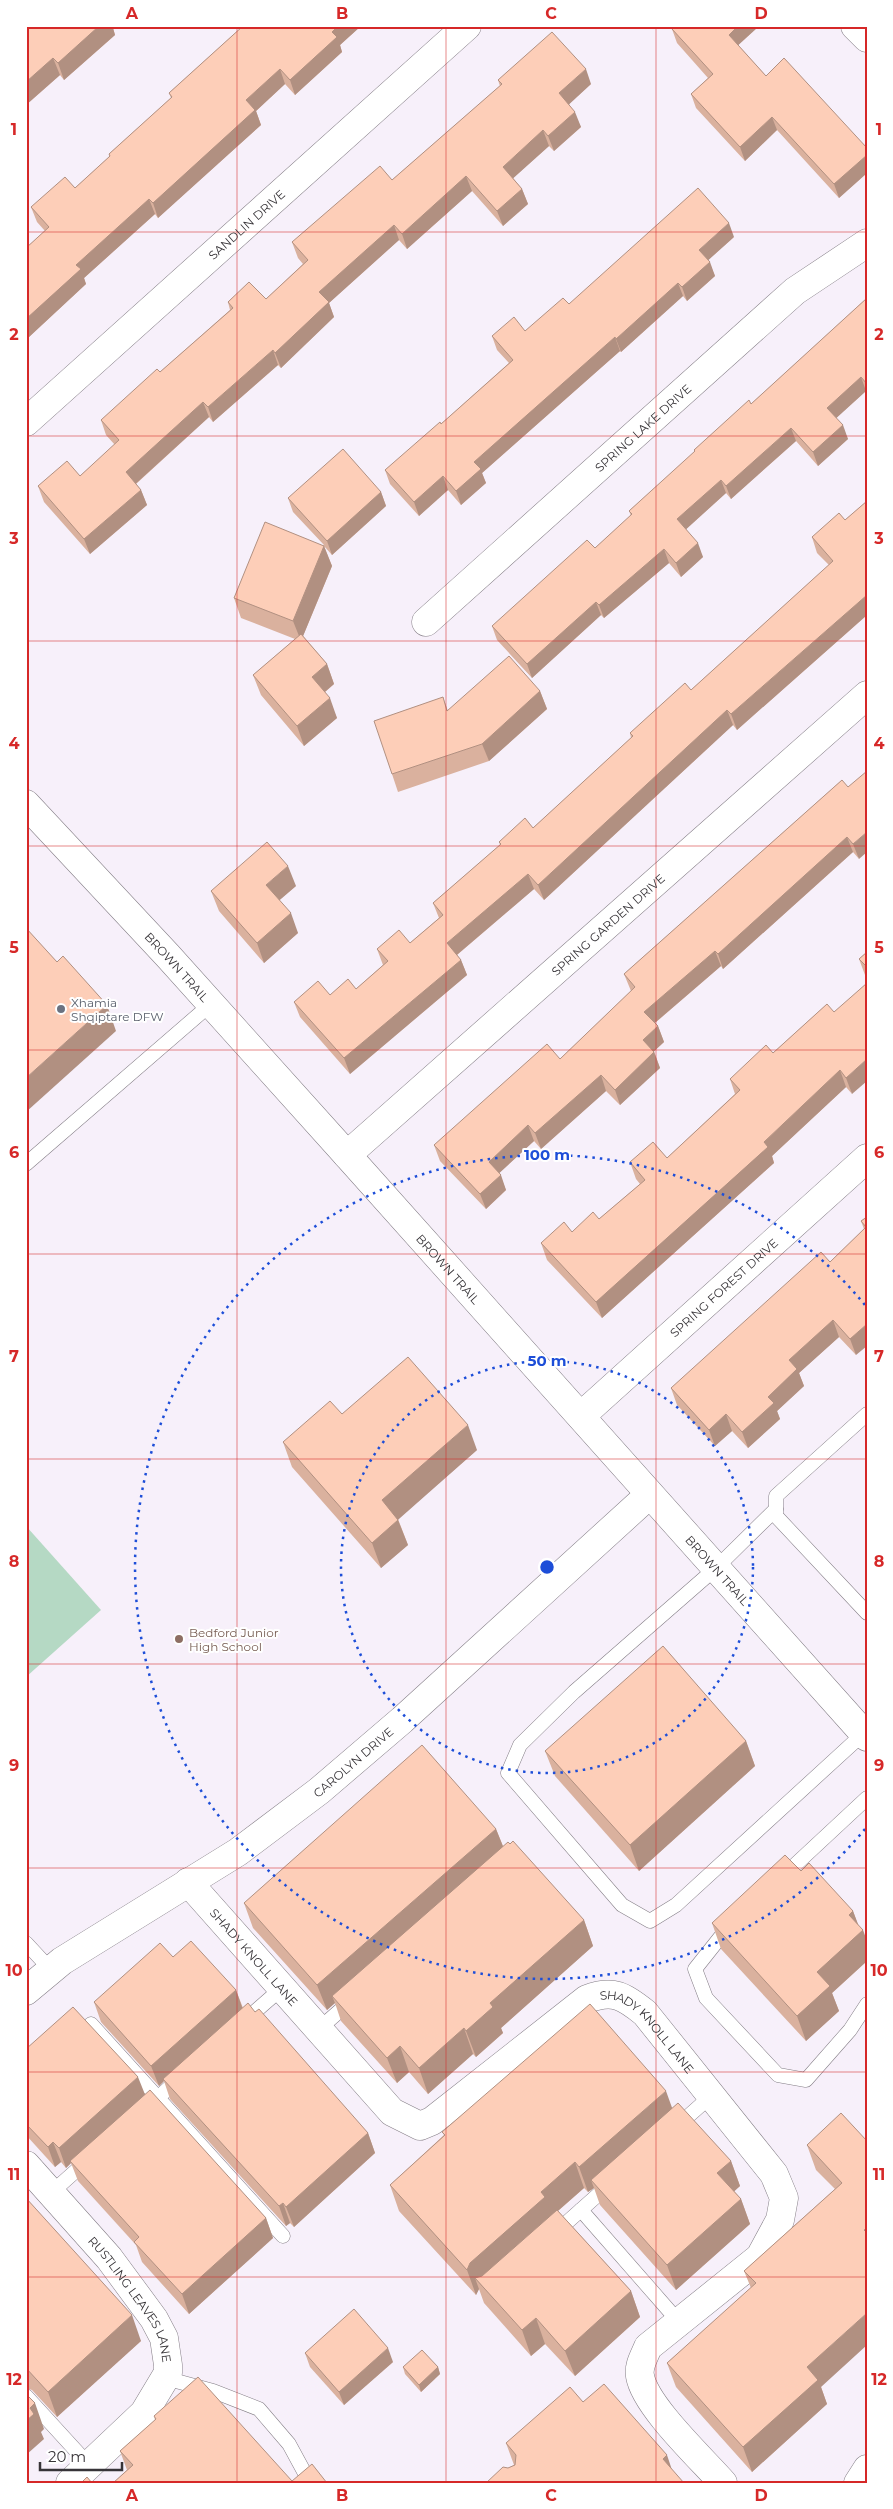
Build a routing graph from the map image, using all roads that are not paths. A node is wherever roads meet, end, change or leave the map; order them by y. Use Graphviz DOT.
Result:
graph roads {
  1 [pos="468,26"];
  2 [pos="856,26"];
  3 [pos="867,38"];
  4 [pos="867,243"];
  5 [pos="26,422"];
  6 [pos="426,622"];
  7 [pos="867,695"];
  8 [pos="26,804"];
  9 [pos="211,1004"];
  10 [pos="348,1155"];
  11 [pos="867,1158"];
  12 [pos="26,1164"];
  13 [pos="867,1414"];
  14 [pos="581,1416"];
  15 [pos="649,1494"];
  16 [pos="776,1509"];
  17 [pos="716,1568"];
  18 [pos="867,1613"];
  19 [pos="865,1735"];
  20 [pos="867,1798"];
  21 [pos="188,1882"];
  22 [pos="773,1885"];
  23 [pos="738,1918"];
  24 [pos="26,1942"];
  25 [pos="51,1970"];
  26 [pos="282,1988"];
  27 [pos="26,1991"];
  28 [pos="363,1991"];
  29 [pos="867,2004"];
  30 [pos="91,2024"];
  31 [pos="319,2030"];
  32 [pos="231,2033"];
  33 [pos="194,2066"];
  34 [pos="711,2096"];
  35 [pos="158,2098"];
  36 [pos="129,2123"];
  37 [pos="668,2134"];
  38 [pos="101,2149"];
  39 [pos="26,2165"];
  40 [pos="617,2178"];
  41 [pos="51,2193"];
  42 [pos="581,2210"];
  43 [pos="282,2236"];
  44 [pos="544,2242"];
  45 [pos="679,2322"];
  46 [pos="165,2378"];
  47 [pos="26,2396"];
  48 [pos="867,2469"];
  49 [pos="79,2474"];
  50 [pos="714,2479"];
  51 [pos="304,2483"];
  52 [pos="858,2483"];
  1 -- 5 [label="street, SANDLIN DRIVE"];
  2 -- 3 [label="street"];
  4 -- 6 [label="street, SPRING LAKE DRIVE"];
  7 -- 10 [label="street, SPRING GARDEN DRIVE"];
  8 -- 9 [label="street, BROWN TRAIL"];
  9 -- 10 [label="street, BROWN TRAIL"];
  9 -- 12 [label="lane"];
  10 -- 14 [label="street, BROWN TRAIL"];
  11 -- 14 [label="street, SPRING FOREST DRIVE"];
  13 -- 16 [label="lane"];
  14 -- 15 [label="street, BROWN TRAIL"];
  15 -- 17 [label="street, BROWN TRAIL"];
  15 -- 21 [label="street, CAROLYN DRIVE"];
  16 -- 17 [label="lane"];
  16 -- 18 [label="lane"];
  17 -- 19 [label="street, BROWN TRAIL"];
  17 -- 19 [label="lane"];
  20 -- 22 [label="lane"];
  21 -- 25 [label="street, CAROLYN DRIVE"];
  21 -- 26 [label="street, SHADY KNOLL LANE"];
  23 -- 29 [label="lane"];
  24 -- 25 [label="lane"];
  25 -- 27 [label="street, CAROLYN DRIVE"];
  26 -- 31 [label="street, SHADY KNOLL LANE"];
  26 -- 32 [label="lane"];
  28 -- 31 [label="lane"];
  30 -- 35 [label="lane"];
  31 -- 34 [label="street, SHADY KNOLL LANE"];
  33 -- 35 [label="lane"];
  34 -- 37 [label="lane"];
  34 -- 45 [label="street, SHADY KNOLL LANE"];
  35 -- 36 [label="lane"];
  35 -- 43 [label="lane"];
  38 -- 41 [label="lane"];
  39 -- 41 [label="street, RUSTLING LEAVES LANE"];
  40 -- 42 [label="lane"];
  41 -- 46 [label="street, RUSTLING LEAVES LANE"];
  42 -- 44 [label="lane"];
  42 -- 45 [label="lane"];
  45 -- 50 [label="street, SHADY KNOLL LANE"];
  46 -- 49 [label="street, RUSTLING LEAVES LANE"];
  46 -- 51 [label="lane"];
  47 -- 49 [label="lane"];
  48 -- 52 [label="street"];
}
